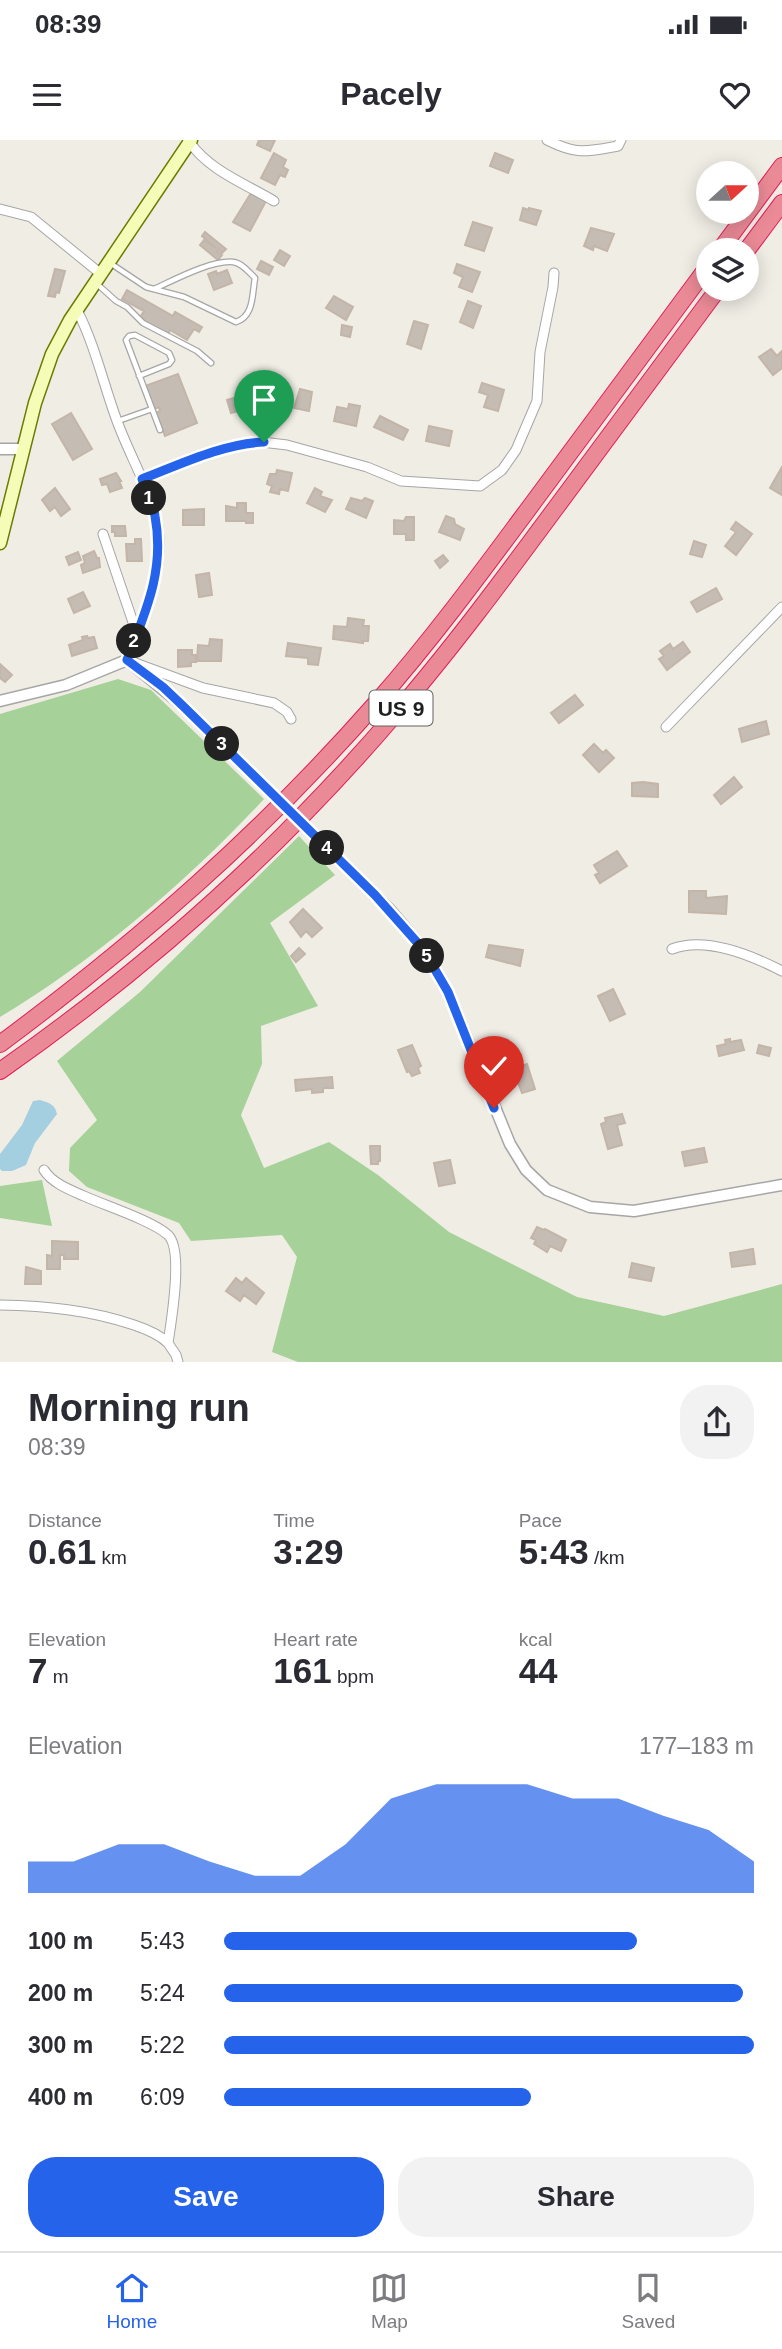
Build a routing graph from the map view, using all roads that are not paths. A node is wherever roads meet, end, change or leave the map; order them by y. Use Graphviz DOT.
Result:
graph roads {
  1 [pos="547,140"];
  2 [pos="621,140"];
  3 [pos="190,141"];
  4 [pos="782,166"];
  5 [pos="274,201"];
  6 [pos="782,203"];
  7 [pos="0,209"];
  8 [pos="729,238"];
  9 [pos="756,238"];
  10 [pos="109,262"];
  11 [pos="554,273"];
  12 [pos="98,278"];
  13 [pos="696,283"];
  14 [pos="154,289"];
  15 [pos="709,301"];
  16 [pos="77,310"];
  17 [pos="211,363"];
  18 [pos="139,376"];
  19 [pos="152,409"];
  20 [pos="117,422"];
  21 [pos="160,430"];
  22 [pos="0,449"];
  23 [pos="24,449"];
  24 [pos="142,479"];
  25 [pos="103,534"];
  26 [pos="0,543"];
  27 [pos="782,607"];
  28 [pos="137,634"];
  29 [pos="127,660"];
  30 [pos="0,701"];
  31 [pos="291,719"];
  32 [pos="666,727"];
  33 [pos="672,949"];
  34 [pos="102,967"];
  35 [pos="782,971"];
  36 [pos="0,1034"];
  37 [pos="0,1044"];
  38 [pos="4,1068"];
  39 [pos="44,1170"];
  40 [pos="782,1185"];
  41 [pos="0,1305"];
  42 [pos="167,1343"];
  43 [pos="178,1362"];
  1 -- 2 [label="street"];
  3 -- 5 [label="street"];
  3 -- 10 [label="main road"];
  4 -- 8 [label="highway"];
  6 -- 9 [label="highway"];
  7 -- 12 [label="street"];
  10 -- 12 [label="main road"];
  10 -- 14 [label="lane"];
  11 -- 24 [label="street"];
  12 -- 16 [label="main road"];
  12 -- 17 [label="lane"];
  13 -- 34 [label="highway, US 9"];
  14 -- 14 [label="lane"];
  15 -- 38 [label="highway, US 9"];
  16 -- 20 [label="street"];
  16 -- 23 [label="main road"];
  18 -- 18 [label="lane"];
  18 -- 19 [label="lane"];
  19 -- 20 [label="lane"];
  19 -- 21 [label="lane"];
  20 -- 24 [label="street"];
  22 -- 23 [label="street"];
  23 -- 26 [label="main road"];
  24 -- 28 [label="street"];
  25 -- 28 [label="street"];
  27 -- 32 [label="street"];
  28 -- 29 [label="street"];
  29 -- 30 [label="street"];
  29 -- 31 [label="street"];
  29 -- 40 [label="street, bridge"];
  33 -- 35 [label="street"];
  34 -- 36 [label="highway"];
  34 -- 37 [label="highway, US 9"];
  39 -- 42 [label="street"];
  41 -- 42 [label="street"];
  42 -- 43 [label="street"];
}
